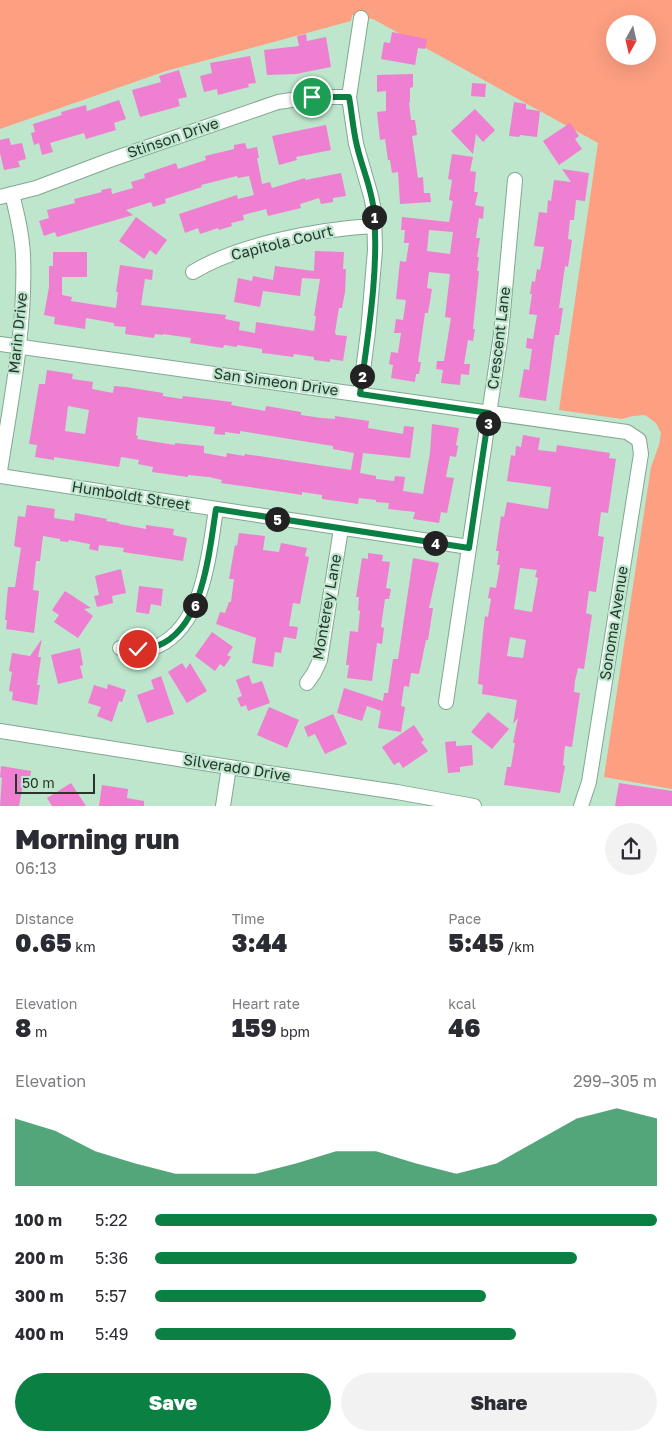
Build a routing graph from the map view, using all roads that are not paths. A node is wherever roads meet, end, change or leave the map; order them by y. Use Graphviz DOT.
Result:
graph roads {
  1 [pos="361,18"];
  2 [pos="349,97"];
  3 [pos="515,180"];
  4 [pos="6,196"];
  5 [pos="374,226"];
  6 [pos="193,272"];
  7 [pos="0,344"];
  8 [pos="19,347"];
  9 [pos="360,394"];
  10 [pos="489,413"];
  11 [pos="639,440"];
  12 [pos="0,471"];
  13 [pos="0,476"];
  14 [pos="216,509"];
  15 [pos="341,529"];
  16 [pos="469,548"];
  17 [pos="120,648"];
  18 [pos="307,683"];
  19 [pos="446,702"];
  20 [pos="0,731"];
  21 [pos="229,767"];
  22 [pos="223,806"];
  23 [pos="474,806"];
  24 [pos="581,806"];
  1 -- 2 [label="street"];
  2 -- 4 [label="street, Stinson Drive"];
  2 -- 5 [label="street"];
  3 -- 10 [label="street, Crescent Lane"];
  4 -- 8 [label="street, Marin Drive"];
  5 -- 6 [label="street, Capitola Court"];
  5 -- 9 [label="street"];
  7 -- 8 [label="street, San Simeon Drive"];
  8 -- 9 [label="street, San Simeon Drive"];
  8 -- 12 [label="street, Marin Drive"];
  9 -- 10 [label="street, San Simeon Drive"];
  10 -- 11 [label="street, San Simeon Drive"];
  10 -- 16 [label="street, Crescent Lane"];
  11 -- 24 [label="street, Sonoma Avenue"];
  13 -- 14 [label="street, Humboldt Street"];
  14 -- 15 [label="street, Humboldt Street"];
  14 -- 17 [label="street"];
  15 -- 16 [label="street, Humboldt Street"];
  15 -- 18 [label="street, Monterey Lane"];
  16 -- 19 [label="street, Crescent Lane"];
  20 -- 21 [label="street, Silverado Drive"];
  21 -- 22 [label="street"];
  21 -- 23 [label="street, Silverado Drive"];
}
